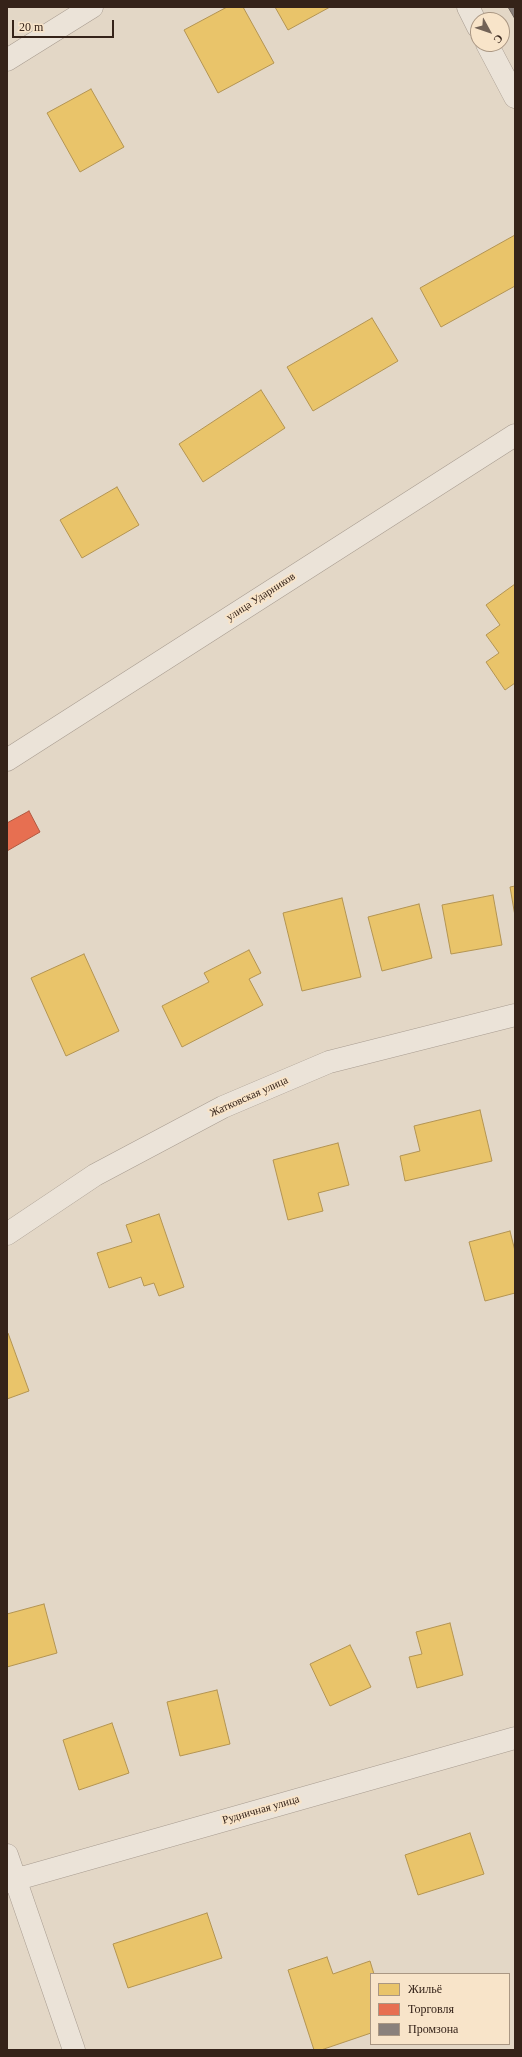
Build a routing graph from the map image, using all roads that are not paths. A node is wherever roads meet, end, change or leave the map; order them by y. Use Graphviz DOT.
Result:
graph roads {
  1 [pos="92,7"];
  2 [pos="491,52"];
  3 [pos="7,60"];
  4 [pos="515,97"];
  5 [pos="515,435"];
  6 [pos="7,760"];
  7 [pos="515,1015"];
  8 [pos="7,1234"];
  9 [pos="515,1738"];
  10 [pos="7,1855"];
  11 [pos="11,1881"];
  12 [pos="74,2050"];
  1 -- 3 [label="street"];
  2 -- 4 [label="street"];
  5 -- 6 [label="street, улица Ударников"];
  7 -- 8 [label="street, Жатковская улица"];
  9 -- 11 [label="street, Рудничная улица"];
  10 -- 11 [label="street"];
  11 -- 12 [label="street"];
}
